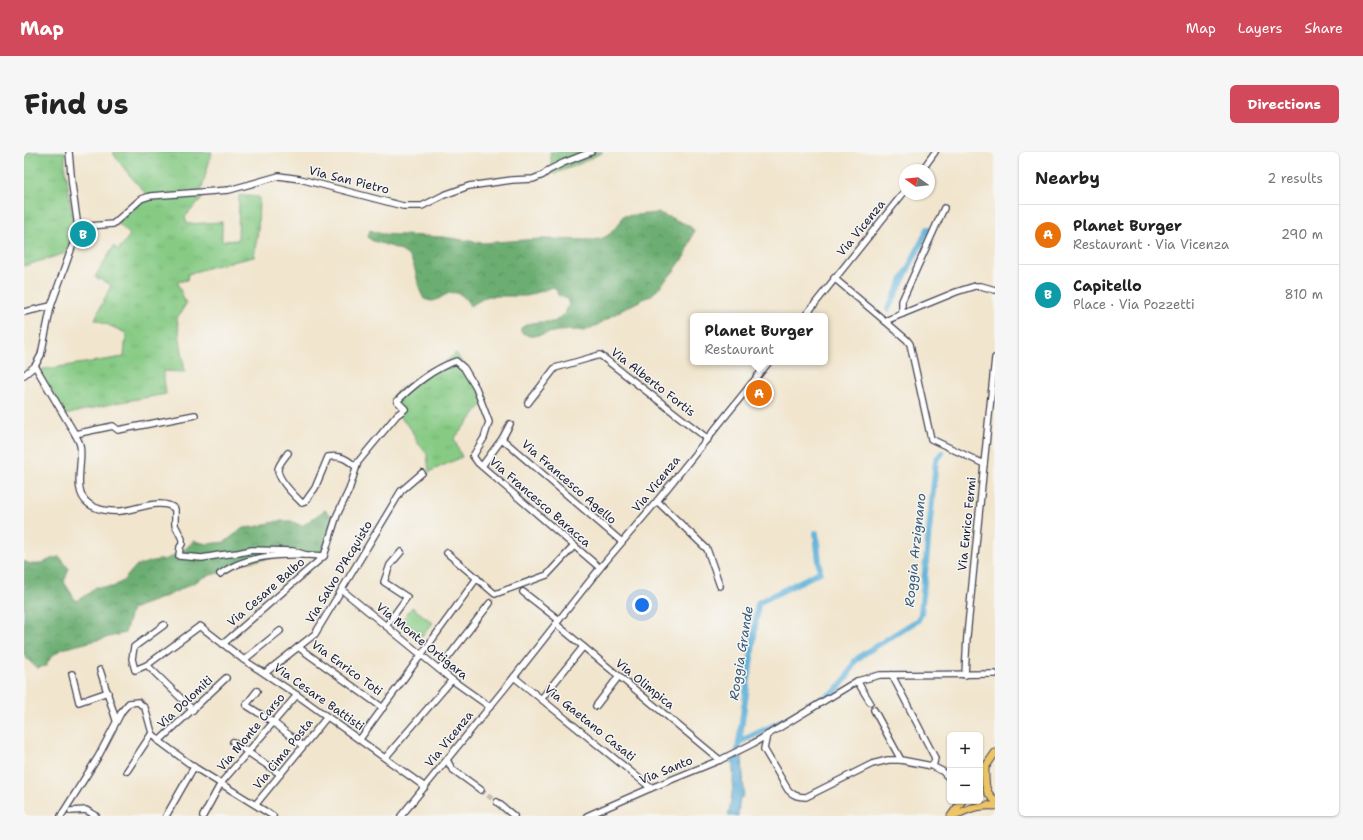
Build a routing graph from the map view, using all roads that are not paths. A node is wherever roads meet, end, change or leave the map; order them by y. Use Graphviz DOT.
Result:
graph roads {
  1 [pos="69,152"];
  2 [pos="591,152"];
  3 [pos="935,152"];
  4 [pos="926,164"];
  5 [pos="899,198"];
  6 [pos="944,208"];
  7 [pos="78,227"];
  8 [pos="834,278"];
  9 [pos="995,290"];
  10 [pos="51,306"];
  11 [pos="24,312"];
  12 [pos="807,313"];
  13 [pos="902,314"];
  14 [pos="885,321"];
  15 [pos="995,358"];
  16 [pos="767,365"];
  17 [pos="35,366"];
  18 [pos="24,375"];
  19 [pos="528,402"];
  20 [pos="195,415"];
  21 [pos="510,424"];
  22 [pos="75,434"];
  23 [pos="502,439"];
  24 [pos="708,439"];
  25 [pos="288,453"];
  26 [pos="984,464"];
  27 [pos="482,466"];
  28 [pos="356,467"];
  29 [pos="422,473"];
  30 [pos="657,501"];
  31 [pos="622,542"];
  32 [pos="574,546"];
  33 [pos="401,552"];
  34 [pos="447,553"];
  35 [pos="306,555"];
  36 [pos="324,556"];
  37 [pos="600,568"];
  38 [pos="220,574"];
  39 [pos="477,578"];
  40 [pos="720,586"];
  41 [pos="342,590"];
  42 [pos="523,592"];
  43 [pos="490,603"];
  44 [pos="558,622"];
  45 [pos="164,625"];
  46 [pos="386,626"];
  47 [pos="280,631"];
  48 [pos="223,644"];
  49 [pos="298,647"];
  50 [pos="583,647"];
  51 [pos="421,654"];
  52 [pos="244,660"];
  53 [pos="147,665"];
  54 [pos="439,669"];
  55 [pos="100,670"];
  56 [pos="266,673"];
  57 [pos="72,674"];
  58 [pos="985,674"];
  59 [pos="995,674"];
  60 [pos="892,675"];
  61 [pos="965,675"];
  62 [pos="619,676"];
  63 [pos="514,677"];
  64 [pos="226,678"];
  65 [pos="995,678"];
  66 [pos="452,680"];
  67 [pos="857,681"];
  68 [pos="257,691"];
  69 [pos="108,692"];
  70 [pos="297,694"];
  71 [pos="542,698"];
  72 [pos="870,702"];
  73 [pos="596,706"];
  74 [pos="490,707"];
  75 [pos="383,708"];
  76 [pos="193,710"];
  77 [pos="874,710"];
  78 [pos="327,717"];
  79 [pos="116,720"];
  80 [pos="273,722"];
  81 [pos="152,732"];
  82 [pos="767,736"];
  83 [pos="360,739"];
  84 [pos="160,741"];
  85 [pos="233,742"];
  86 [pos="754,743"];
  87 [pos="304,746"];
  88 [pos="764,750"];
  89 [pos="248,752"];
  90 [pos="995,753"];
  91 [pos="386,758"];
  92 [pos="447,760"];
  93 [pos="720,760"];
  94 [pos="901,760"];
  95 [pos="932,766"];
  96 [pos="194,767"];
  97 [pos="985,769"];
  98 [pos="127,771"];
  99 [pos="983,772"];
  100 [pos="280,774"];
  101 [pos="947,776"];
  102 [pos="221,783"];
  103 [pos="425,787"];
  104 [pos="650,788"];
  105 [pos="482,790"];
  106 [pos="995,800"];
  107 [pos="497,802"];
  108 [pos="256,804"];
  109 [pos="960,804"];
  110 [pos="995,806"];
  111 [pos="71,811"];
  112 [pos="61,816"];
  113 [pos="96,816"];
  114 [pos="166,816"];
  115 [pos="203,816"];
  116 [pos="273,816"];
  117 [pos="401,816"];
  118 [pos="514,816"];
  119 [pos="587,816"];
  120 [pos="951,816"];
  121 [pos="954,816"];
  1 -- 7 [label="street"];
  2 -- 7 [label="street, Via San Pietro"];
  3 -- 4 [label="street"];
  5 -- 8 [label="street, Via Vicenza"];
  6 -- 13 [label="street"];
  7 -- 10 [label="street"];
  8 -- 12 [label="street, Via Vicenza"];
  8 -- 14 [label="street, Via Enrico Fermi"];
  9 -- 13 [label="street"];
  10 -- 11 [label="street"];
  10 -- 17 [label="street"];
  13 -- 14 [label="street"];
  14 -- 26 [label="street, Via Enrico Fermi"];
  15 -- 26 [label="street"];
  16 -- 24 [label="street, Via Vicenza"];
  17 -- 18 [label="street"];
  17 -- 22 [label="street"];
  19 -- 24 [label="street, Via Alberto Fortis"];
  20 -- 22 [label="street"];
  21 -- 23 [label="street"];
  22 -- 35 [label="street"];
  23 -- 27 [label="street"];
  23 -- 31 [label="street, Via Francesco Agello"];
  24 -- 30 [label="street, Via Vicenza"];
  25 -- 28 [label="street"];
  26 -- 61 [label="street, Via Enrico Fermi"];
  27 -- 28 [label="street, Via Francesco Baracca"];
  27 -- 32 [label="street, Via Francesco Baracca"];
  28 -- 36 [label="street"];
  29 -- 41 [label="street, Via Salvo D'Acquisto"];
  30 -- 31 [label="street, Via Vicenza"];
  30 -- 40 [label="street"];
  31 -- 37 [label="street, Via Vicenza"];
  32 -- 37 [label="street, Via Francesco Baracca"];
  32 -- 39 [label="street"];
  33 -- 46 [label="street"];
  34 -- 39 [label="street"];
  35 -- 36 [label="street, Via Cesare Balbo"];
  35 -- 38 [label="street, Via Cesare Balbo"];
  36 -- 48 [label="street, Via Cesare Balbo"];
  37 -- 44 [label="street, Via Vicenza"];
  39 -- 51 [label="street"];
  41 -- 46 [label="street, Via Monte Ortigara"];
  41 -- 49 [label="street, Via Salvo D'Acquisto"];
  42 -- 44 [label="street"];
  43 -- 54 [label="street"];
  44 -- 50 [label="street, Via Olimpica"];
  44 -- 63 [label="street, Via Vicenza"];
  45 -- 53 [label="street"];
  46 -- 51 [label="street, Via Monte Ortigara"];
  47 -- 52 [label="street"];
  48 -- 52 [label="street, Via Cesare Battisti"];
  48 -- 53 [label="street, Via Cesare Battisti"];
  49 -- 56 [label="street, Via Salvo D'Acquisto"];
  49 -- 75 [label="street, Via Enrico Toti"];
  50 -- 62 [label="street, Via Olimpica"];
  50 -- 71 [label="street"];
  51 -- 54 [label="street, Via Monte Ortigara"];
  51 -- 75 [label="street"];
  52 -- 56 [label="street, Via Cesare Battisti"];
  53 -- 76 [label="street"];
  54 -- 66 [label="street, Via Monte Ortigara"];
  55 -- 69 [label="street"];
  56 -- 70 [label="street, Via Cesare Battisti"];
  57 -- 69 [label="street"];
  58 -- 59 [label="street, Via Santo"];
  58 -- 61 [label="street, Via Santo"];
  58 -- 65 [label="street"];
  60 -- 61 [label="street, Via Santo"];
  60 -- 67 [label="street, Via Santo"];
  60 -- 95 [label="street"];
  62 -- 73 [label="street"];
  62 -- 93 [label="street, Via Olimpica"];
  63 -- 71 [label="street, Via Gaetano Casati"];
  63 -- 74 [label="street, Via Vicenza"];
  64 -- 76 [label="street, Via Dolomiti"];
  66 -- 74 [label="street, Via Monte Ortigara"];
  66 -- 91 [label="street"];
  67 -- 72 [label="street"];
  67 -- 82 [label="street, Via Santo"];
  68 -- 80 [label="street"];
  69 -- 79 [label="street"];
  70 -- 78 [label="street, Via Cesare Battisti"];
  70 -- 80 [label="street, Via Monte Carso"];
  71 -- 104 [label="street, Via Gaetano Casati"];
  74 -- 92 [label="street, Via Vicenza"];
  75 -- 83 [label="street"];
  76 -- 84 [label="street, Via Dolomiti"];
  77 -- 94 [label="street"];
  78 -- 83 [label="street, Via Cesare Battisti"];
  78 -- 87 [label="street, Via Cima Posta"];
  79 -- 81 [label="street"];
  79 -- 112 [label="street"];
  80 -- 87 [label="street"];
  80 -- 89 [label="street, Via Monte Carso"];
  81 -- 84 [label="street"];
  81 -- 98 [label="street"];
  82 -- 86 [label="street, Via Santo"];
  82 -- 88 [label="street"];
  83 -- 91 [label="street, Via Cesare Battisti"];
  84 -- 96 [label="street"];
  85 -- 89 [label="street"];
  86 -- 88 [label="street"];
  86 -- 93 [label="street, Via Santo"];
  87 -- 100 [label="street, Via Cima Posta"];
  88 -- 94 [label="street"];
  89 -- 100 [label="street"];
  89 -- 102 [label="street, Via Monte Carso"];
  90 -- 97 [label="main road"];
  91 -- 103 [label="street, Via Cesare Battisti"];
  92 -- 103 [label="street, Via Vicenza"];
  92 -- 105 [label="street"];
  93 -- 104 [label="street, Via Santo"];
  94 -- 95 [label="street"];
  95 -- 101 [label="street"];
  96 -- 102 [label="street"];
  96 -- 114 [label="street"];
  97 -- 99 [label="main road"];
  97 -- 106 [label="main road"];
  100 -- 108 [label="street, Via Cima Posta"];
  102 -- 108 [label="street"];
  102 -- 115 [label="street, Via Monte Carso"];
  103 -- 117 [label="street, Via Vicenza"];
  104 -- 119 [label="street, Via Santo"];
  107 -- 118 [label="street"];
  108 -- 116 [label="street"];
  109 -- 120 [label="main road"];
  110 -- 121 [label="main road"];
  111 -- 113 [label="street"];
}
